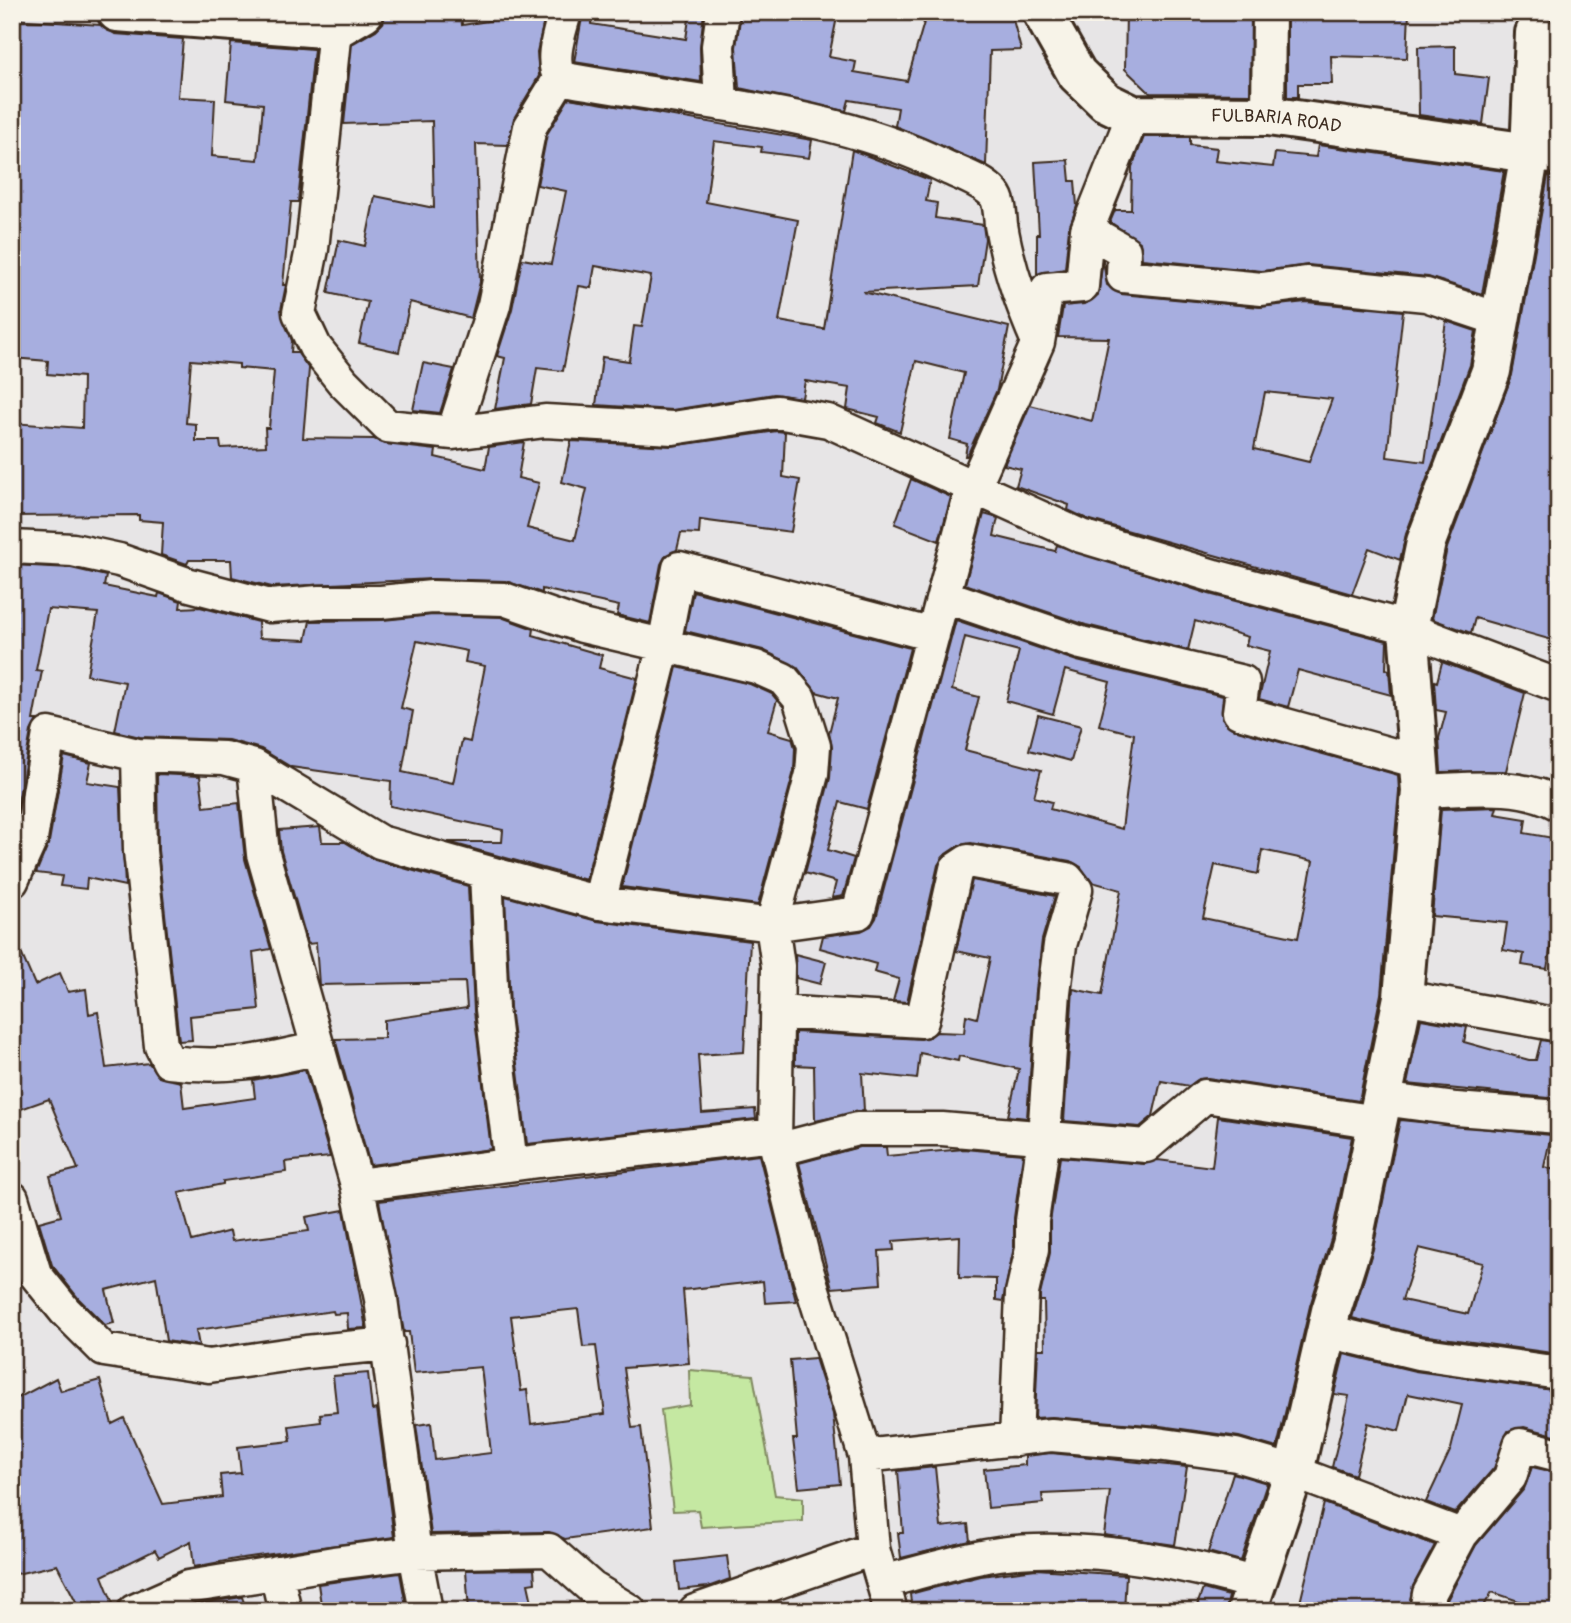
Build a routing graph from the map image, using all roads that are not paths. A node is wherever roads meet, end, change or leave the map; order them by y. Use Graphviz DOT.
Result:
graph roads {
  1 [pos="117,12"];
  2 [pos="565,12"];
  3 [pos="723,12"];
  4 [pos="1042,12"];
  5 [pos="1269,12"];
  6 [pos="350,21"];
  7 [pos="1535,33"];
  8 [pos="560,78"];
  9 [pos="722,104"];
  10 [pos="1133,115"];
  11 [pos="1268,116"];
  12 [pos="1545,153"];
  13 [pos="1087,230"];
  14 [pos="1501,320"];
  15 [pos="1038,342"];
  16 [pos="453,433"];
  17 [pos="974,487"];
  18 [pos="12,547"];
  19 [pos="944,596"];
  20 [pos="1409,628"];
  21 [pos="933,635"];
  22 [pos="664,645"];
  23 [pos="1559,686"];
  24 [pos="138,755"];
  25 [pos="254,766"];
  26 [pos="1420,777"];
  27 [pos="1559,804"];
  28 [pos="486,872"];
  29 [pos="12,881"];
  30 [pos="599,903"];
  31 [pos="772,925"];
  32 [pos="1403,997"];
  33 [pos="777,1012"];
  34 [pos="1559,1025"];
  35 [pos="319,1048"];
  36 [pos="1380,1110"];
  37 [pos="1559,1117"];
  38 [pos="1044,1137"];
  39 [pos="776,1143"];
  40 [pos="511,1164"];
  41 [pos="357,1185"];
  42 [pos="12,1198"];
  43 [pos="1327,1332"];
  44 [pos="388,1344"];
  45 [pos="1559,1373"];
  46 [pos="1016,1440"];
  47 [pos="1559,1455"];
  48 [pos="865,1456"];
  49 [pos="1294,1472"];
  50 [pos="1461,1535"];
  51 [pos="873,1549"];
  52 [pos="415,1553"];
  53 [pos="276,1572"];
  54 [pos="887,1596"];
  55 [pos="1252,1597"];
  56 [pos="134,1611"];
  57 [pos="285,1611"];
  58 [pos="426,1611"];
  59 [pos="630,1611"];
  60 [pos="695,1611"];
  61 [pos="1426,1611"];
  1 -- 6 [label="street"];
  2 -- 8 [label="street"];
  3 -- 9 [label="street"];
  4 -- 10 [label="street, FULBARIA ROAD"];
  5 -- 11 [label="street"];
  6 -- 16 [label="street"];
  7 -- 12 [label="street"];
  8 -- 9 [label="street"];
  8 -- 16 [label="street"];
  9 -- 15 [label="street"];
  10 -- 11 [label="street, FULBARIA ROAD"];
  10 -- 13 [label="street"];
  11 -- 12 [label="street, FULBARIA ROAD"];
  12 -- 14 [label="street"];
  13 -- 14 [label="street"];
  13 -- 15 [label="street"];
  14 -- 20 [label="street"];
  15 -- 17 [label="street"];
  16 -- 17 [label="street"];
  17 -- 19 [label="street"];
  17 -- 20 [label="street"];
  18 -- 22 [label="street"];
  19 -- 21 [label="street"];
  19 -- 26 [label="street"];
  20 -- 23 [label="street"];
  20 -- 26 [label="street"];
  21 -- 22 [label="street"];
  21 -- 31 [label="street"];
  22 -- 30 [label="street"];
  22 -- 31 [label="street"];
  24 -- 25 [label="street"];
  24 -- 29 [label="street"];
  24 -- 35 [label="street"];
  25 -- 28 [label="street"];
  25 -- 35 [label="street"];
  26 -- 27 [label="street"];
  26 -- 32 [label="street"];
  28 -- 30 [label="street"];
  28 -- 40 [label="street"];
  30 -- 31 [label="street"];
  31 -- 33 [label="street"];
  32 -- 34 [label="street"];
  32 -- 36 [label="street"];
  33 -- 38 [label="street"];
  33 -- 39 [label="street"];
  35 -- 41 [label="street"];
  36 -- 37 [label="street"];
  36 -- 38 [label="street"];
  36 -- 43 [label="street"];
  38 -- 39 [label="street"];
  38 -- 46 [label="street"];
  39 -- 40 [label="street"];
  39 -- 48 [label="street"];
  40 -- 41 [label="street"];
  41 -- 44 [label="street"];
  42 -- 44 [label="street"];
  43 -- 45 [label="street"];
  43 -- 49 [label="street"];
  44 -- 52 [label="street"];
  46 -- 48 [label="street"];
  46 -- 49 [label="street"];
  47 -- 50 [label="street"];
  48 -- 51 [label="street"];
  49 -- 50 [label="street"];
  49 -- 55 [label="street"];
  50 -- 61 [label="street"];
  51 -- 54 [label="street"];
  51 -- 60 [label="street"];
  52 -- 53 [label="street"];
  52 -- 58 [label="street"];
  52 -- 59 [label="street"];
  53 -- 56 [label="street"];
  53 -- 57 [label="street"];
  54 -- 55 [label="street"];
}
